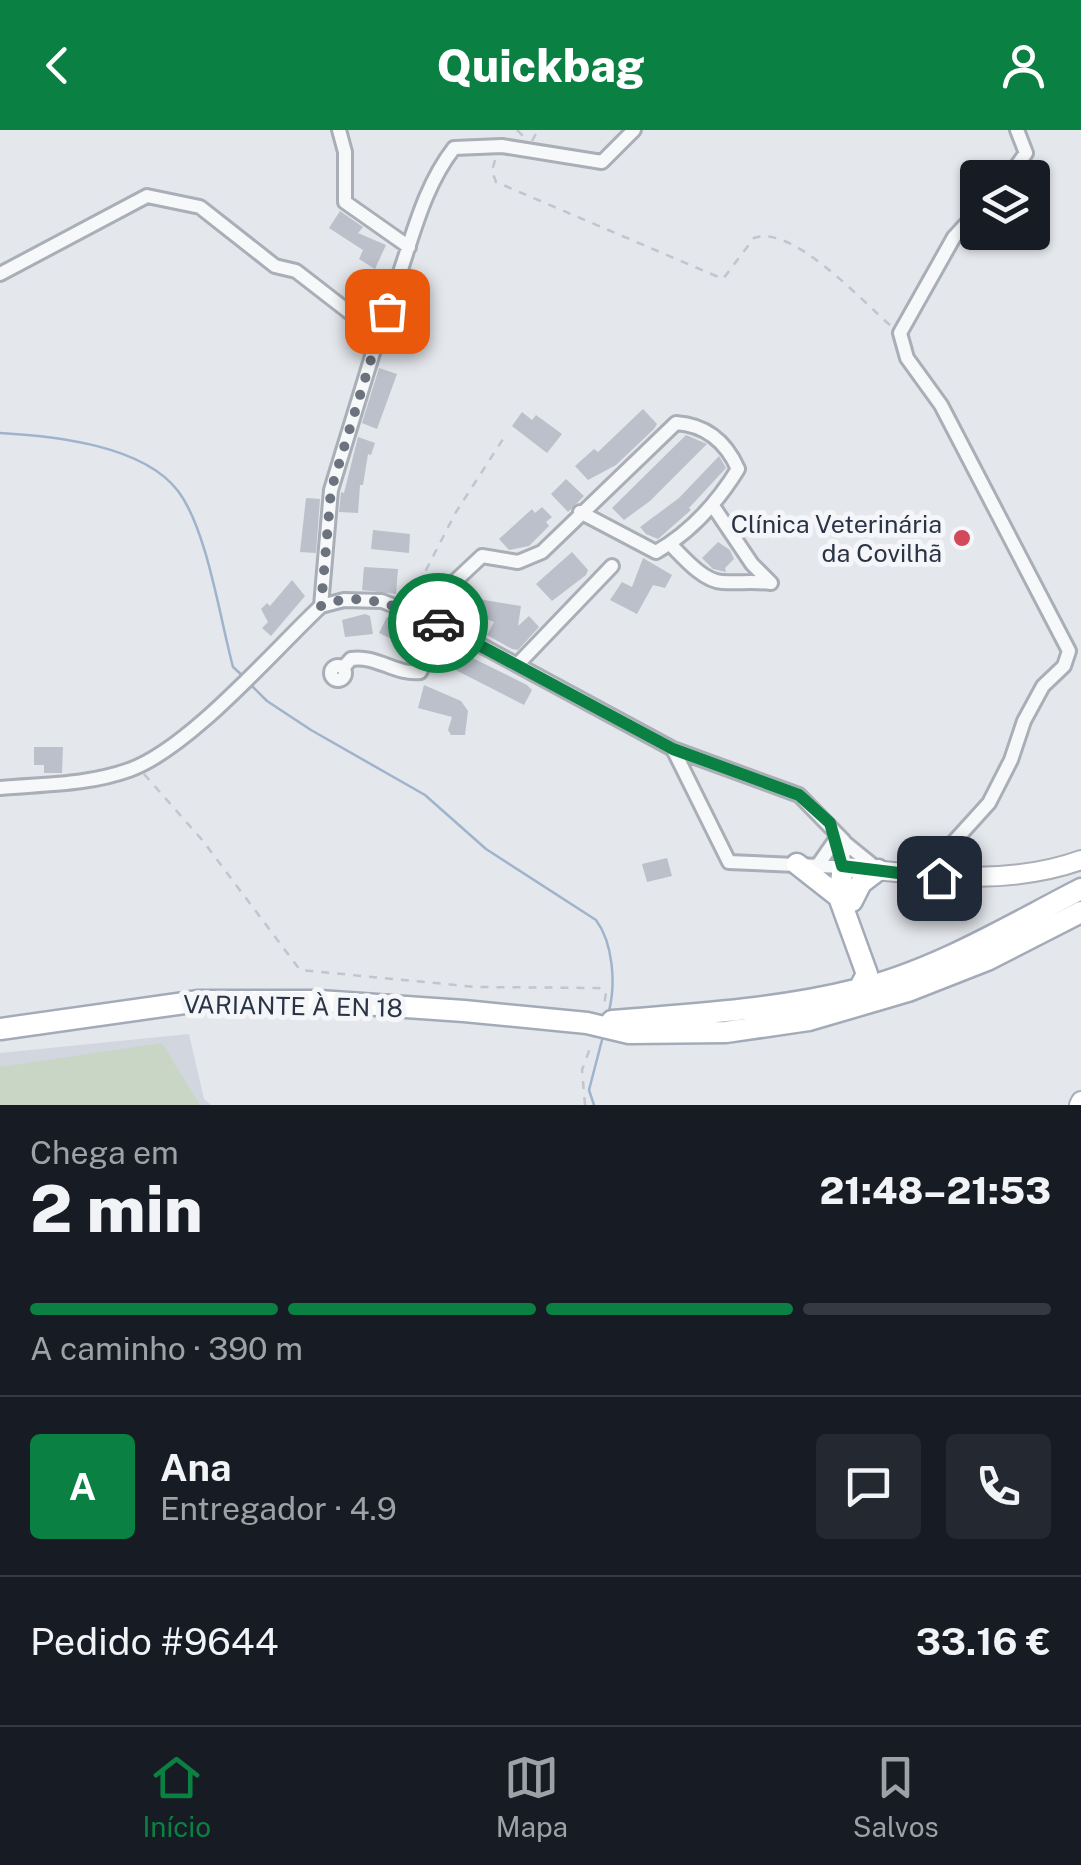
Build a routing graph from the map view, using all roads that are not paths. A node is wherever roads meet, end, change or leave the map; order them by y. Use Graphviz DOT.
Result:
graph roads {
  1 [pos="339,130"];
  2 [pos="634,130"];
  3 [pos="1017,130"];
  4 [pos="1021,160"];
  5 [pos="960,230"];
  6 [pos="408,247"];
  7 [pos="0,274"];
  8 [pos="374,333"];
  9 [pos="713,506"];
  10 [pos="580,512"];
  11 [pos="670,544"];
  12 [pos="612,566"];
  13 [pos="321,606"];
  14 [pos="414,614"];
  15 [pos="444,626"];
  16 [pos="517,665"];
  17 [pos="342,668"];
  18 [pos="673,749"];
  19 [pos="0,788"];
  20 [pos="839,842"];
  21 [pos="1081,860"];
  22 [pos="808,865"];
  23 [pos="842,866"];
  24 [pos="878,870"];
  25 [pos="931,878"];
  26 [pos="1081,890"];
  27 [pos="847,906"];
  28 [pos="1081,912"];
  29 [pos="860,976"];
  30 [pos="838,1003"];
  31 [pos="0,1030"];
  1 -- 6 [label="street"];
  2 -- 6 [label="street"];
  3 -- 4 [label="street"];
  5 -- 25 [label="street"];
  6 -- 8 [label="street"];
  7 -- 8 [label="street"];
  8 -- 13 [label="street"];
  9 -- 10 [label="street"];
  9 -- 11 [label="street"];
  9 -- 11 [label="street"];
  10 -- 11 [label="street"];
  10 -- 14 [label="street"];
  12 -- 16 [label="street"];
  13 -- 14 [label="street"];
  13 -- 19 [label="street"];
  14 -- 15 [label="street"];
  15 -- 16 [label="street"];
  15 -- 17 [label="street"];
  16 -- 18 [label="street"];
  18 -- 20 [label="street"];
  18 -- 22 [label="street"];
  20 -- 22 [label="street"];
  20 -- 23 [label="street"];
  20 -- 24 [label="street"];
  21 -- 25 [label="street"];
  22 -- 23 [label="street"];
  22 -- 27 [label="main road"];
  23 -- 24 [label="street"];
  23 -- 27 [label="main road"];
  24 -- 25 [label="street"];
  24 -- 27 [label="main road"];
  26 -- 29 [label="main road, VARIANTE À EN 18"];
  27 -- 29 [label="main road"];
  28 -- 29 [label="main road, VARIANTE À EN 18"];
  29 -- 30 [label="main road"];
  29 -- 30 [label="main road, VARIANTE À EN 18"];
  30 -- 31 [label="main road, VARIANTE À EN 18"];
}
